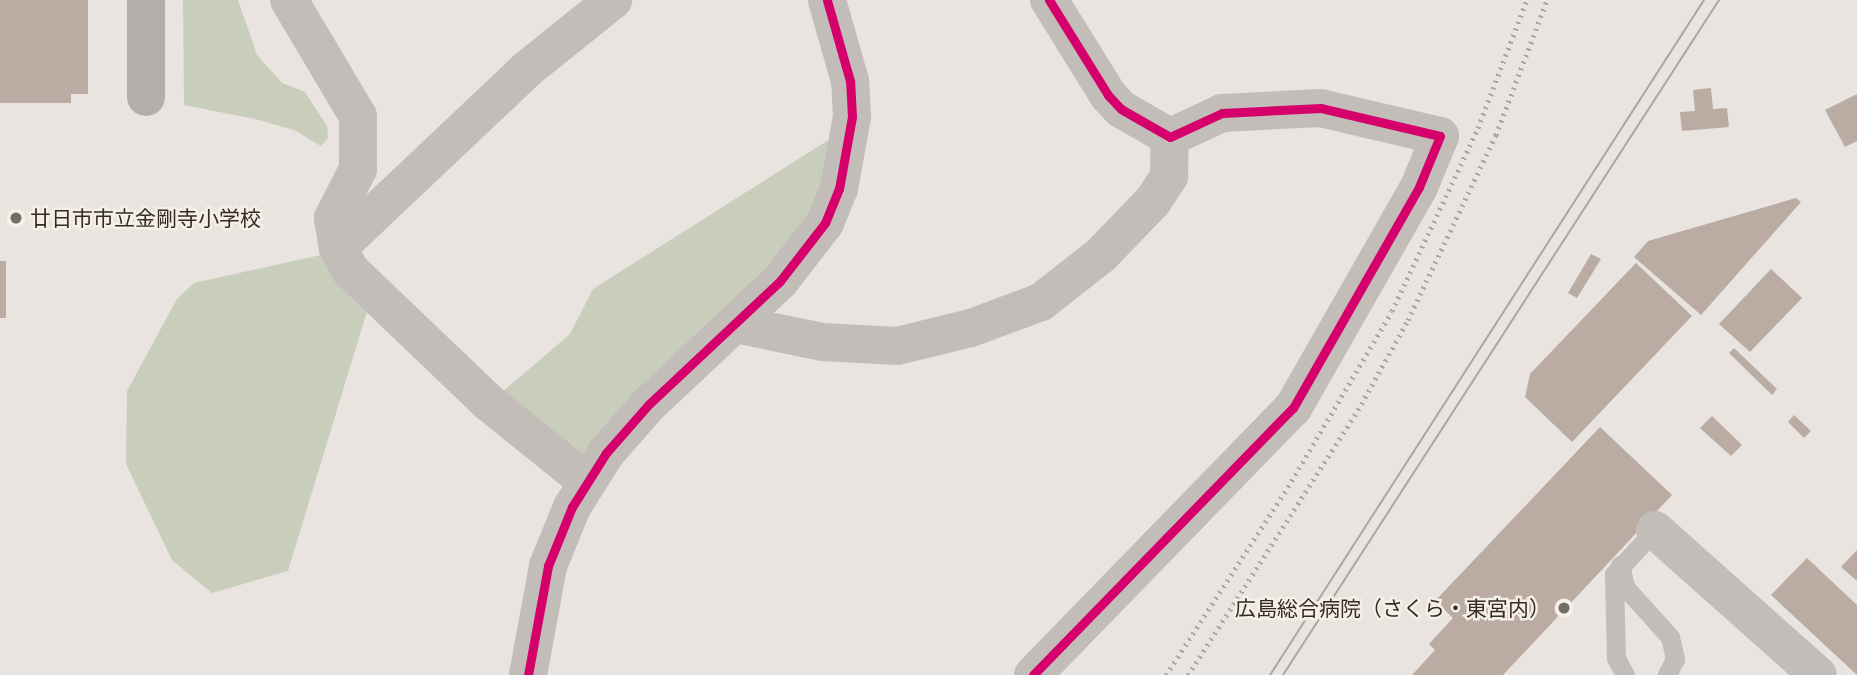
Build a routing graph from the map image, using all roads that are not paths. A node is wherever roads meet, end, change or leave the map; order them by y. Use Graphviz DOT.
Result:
graph roads {
  1 [pos="146,0"];
  2 [pos="289,0"];
  3 [pos="613,0"];
  4 [pos="827,0"];
  5 [pos="1049,0"];
  6 [pos="146,97"];
  7 [pos="1170,137"];
  8 [pos="338,247"];
  9 [pos="735,324"];
  10 [pos="587,482"];
  11 [pos="1655,530"];
  12 [pos="1620,564"];
  13 [pos="528,675"];
  14 [pos="1033,675"];
  15 [pos="1625,675"];
  16 [pos="1667,675"];
  17 [pos="1818,675"];
  1 -- 6 [label="street"];
  2 -- 8 [label="street"];
  3 -- 8 [label="street"];
  4 -- 9 [label="street"];
  5 -- 7 [label="street"];
  7 -- 9 [label="street"];
  7 -- 14 [label="street"];
  8 -- 10 [label="street"];
  9 -- 10 [label="street"];
  10 -- 13 [label="street"];
  11 -- 12 [label="lane"];
  11 -- 17 [label="street"];
  12 -- 15 [label="lane"];
  12 -- 16 [label="lane"];
}
